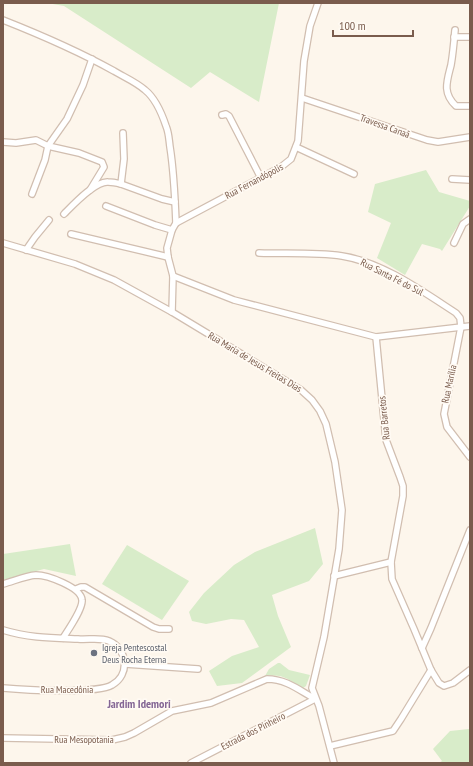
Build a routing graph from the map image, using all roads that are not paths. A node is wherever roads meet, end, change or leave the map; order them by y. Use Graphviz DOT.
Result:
graph roads {
  1 [pos="318,3"];
  2 [pos="3,20"];
  3 [pos="455,30"];
  4 [pos="454,37"];
  5 [pos="470,37"];
  6 [pos="92,59"];
  7 [pos="302,98"];
  8 [pos="470,106"];
  9 [pos="222,116"];
  10 [pos="123,133"];
  11 [pos="470,137"];
  12 [pos="3,142"];
  13 [pos="48,146"];
  14 [pos="296,147"];
  15 [pos="354,174"];
  16 [pos="261,178"];
  17 [pos="452,180"];
  18 [pos="470,180"];
  19 [pos="121,184"];
  20 [pos="90,190"];
  21 [pos="32,194"];
  22 [pos="175,202"];
  23 [pos="106,206"];
  24 [pos="64,214"];
  25 [pos="470,219"];
  26 [pos="49,220"];
  27 [pos="176,223"];
  28 [pos="172,230"];
  29 [pos="71,234"];
  30 [pos="3,243"];
  31 [pos="454,243"];
  32 [pos="26,250"];
  33 [pos="259,253"];
  34 [pos="168,257"];
  35 [pos="173,276"];
  36 [pos="172,312"];
  37 [pos="470,326"];
  38 [pos="461,327"];
  39 [pos="376,337"];
  40 [pos="470,457"];
  41 [pos="470,530"];
  42 [pos="391,562"];
  43 [pos="334,576"];
  44 [pos="3,584"];
  45 [pos="76,589"];
  46 [pos="169,629"];
  47 [pos="3,630"];
  48 [pos="63,638"];
  49 [pos="422,648"];
  50 [pos="125,664"];
  51 [pos="198,669"];
  52 [pos="430,670"];
  53 [pos="470,670"];
  54 [pos="3,688"];
  55 [pos="315,699"];
  56 [pos="3,738"];
  57 [pos="330,746"];
  58 [pos="191,763"];
  59 [pos="334,763"];
  1 -- 7 [label="street, Rua Fernandópolis"];
  2 -- 6 [label="street"];
  3 -- 4 [label="street"];
  4 -- 5 [label="street"];
  4 -- 8 [label="street"];
  6 -- 13 [label="street"];
  6 -- 22 [label="street"];
  7 -- 11 [label="street, Travessa Canaã"];
  7 -- 14 [label="street, Rua Fernandópolis"];
  9 -- 16 [label="street"];
  10 -- 19 [label="street"];
  12 -- 13 [label="street"];
  13 -- 20 [label="street"];
  13 -- 21 [label="street"];
  14 -- 15 [label="street"];
  14 -- 16 [label="street, Rua Fernandópolis"];
  16 -- 27 [label="street, Rua Fernandópolis"];
  17 -- 18 [label="street"];
  19 -- 20 [label="street"];
  19 -- 22 [label="street"];
  20 -- 24 [label="street"];
  22 -- 27 [label="street"];
  23 -- 28 [label="street"];
  25 -- 31 [label="street"];
  26 -- 32 [label="street"];
  27 -- 28 [label="street"];
  28 -- 34 [label="street"];
  29 -- 34 [label="street"];
  30 -- 32 [label="street, Rua Maria de Jesus Freitas Dias"];
  32 -- 36 [label="street, Rua Maria de Jesus Freitas Dias"];
  33 -- 38 [label="street, Rua Santa Fé do Sul"];
  34 -- 35 [label="street"];
  35 -- 36 [label="street"];
  35 -- 39 [label="street"];
  36 -- 43 [label="street, Rua Maria de Jesus Freitas Dias"];
  37 -- 38 [label="street"];
  38 -- 39 [label="street"];
  38 -- 40 [label="street, Rua Marília"];
  39 -- 42 [label="street, Rua Barretos"];
  41 -- 49 [label="street"];
  42 -- 43 [label="street"];
  42 -- 49 [label="street, Rua Barretos"];
  43 -- 55 [label="street, Rua Maria de Jesus Freitas Dias"];
  44 -- 45 [label="street"];
  45 -- 46 [label="street"];
  45 -- 48 [label="street"];
  47 -- 48 [label="street"];
  48 -- 50 [label="street"];
  49 -- 52 [label="street, Rua Barretos"];
  50 -- 51 [label="street"];
  50 -- 54 [label="street, Rua Macedônia"];
  52 -- 53 [label="street, Rua Barretos"];
  52 -- 57 [label="street"];
  55 -- 56 [label="street, Rua Mesopotania"];
  55 -- 57 [label="street, Rua Maria de Jesus Freitas Dias"];
  55 -- 58 [label="street, Estrada dos Pinheiro"];
  57 -- 59 [label="street, Rua Maria de Jesus Freitas Dias"];
}
